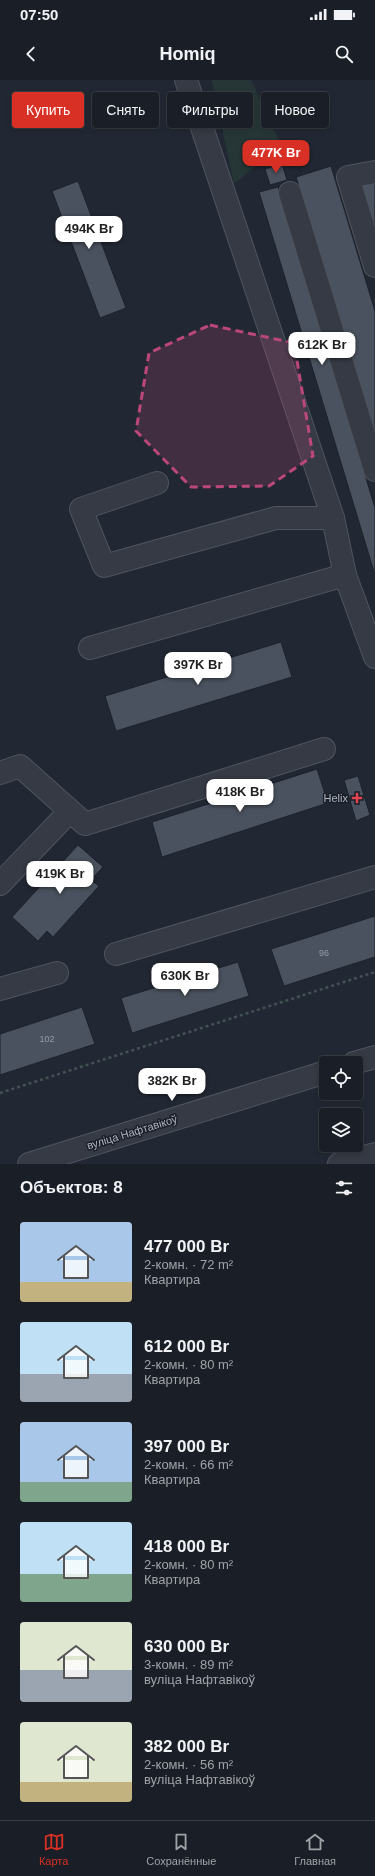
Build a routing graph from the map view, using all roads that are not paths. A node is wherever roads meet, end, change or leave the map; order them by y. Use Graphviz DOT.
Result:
graph roads {
  1 [pos="186,80"];
  2 [pos="375,172"];
  3 [pos="290,192"];
  4 [pos="375,266"];
  5 [pos="375,470"];
  6 [pos="156,483"];
  7 [pos="333,518"];
  8 [pos="346,575"];
  9 [pos="90,648"];
  10 [pos="374,653"];
  11 [pos="324,749"];
  12 [pos="0,773"];
  13 [pos="70,811"];
  14 [pos="375,877"];
  15 [pos="0,884"];
  16 [pos="116,954"];
  17 [pos="57,973"];
  18 [pos="0,990"];
  19 [pos="375,1057"];
  20 [pos="363,1060"];
  21 [pos="319,1074"];
  22 [pos="375,1154"];
  23 [pos="29,1164"];
  24 [pos="339,1164"];
  1 -- 7 [label="street"];
  2 -- 4 [label="street"];
  3 -- 5 [label="street"];
  6 -- 7 [label="street"];
  7 -- 8 [label="street"];
  8 -- 9 [label="street"];
  8 -- 10 [label="street"];
  11 -- 13 [label="street"];
  12 -- 13 [label="street"];
  13 -- 15 [label="street"];
  14 -- 16 [label="street"];
  17 -- 18 [label="street"];
  19 -- 20 [label="street"];
  21 -- 23 [label="street, вуліца Нафтавікоў"];
  22 -- 24 [label="street"];
}
